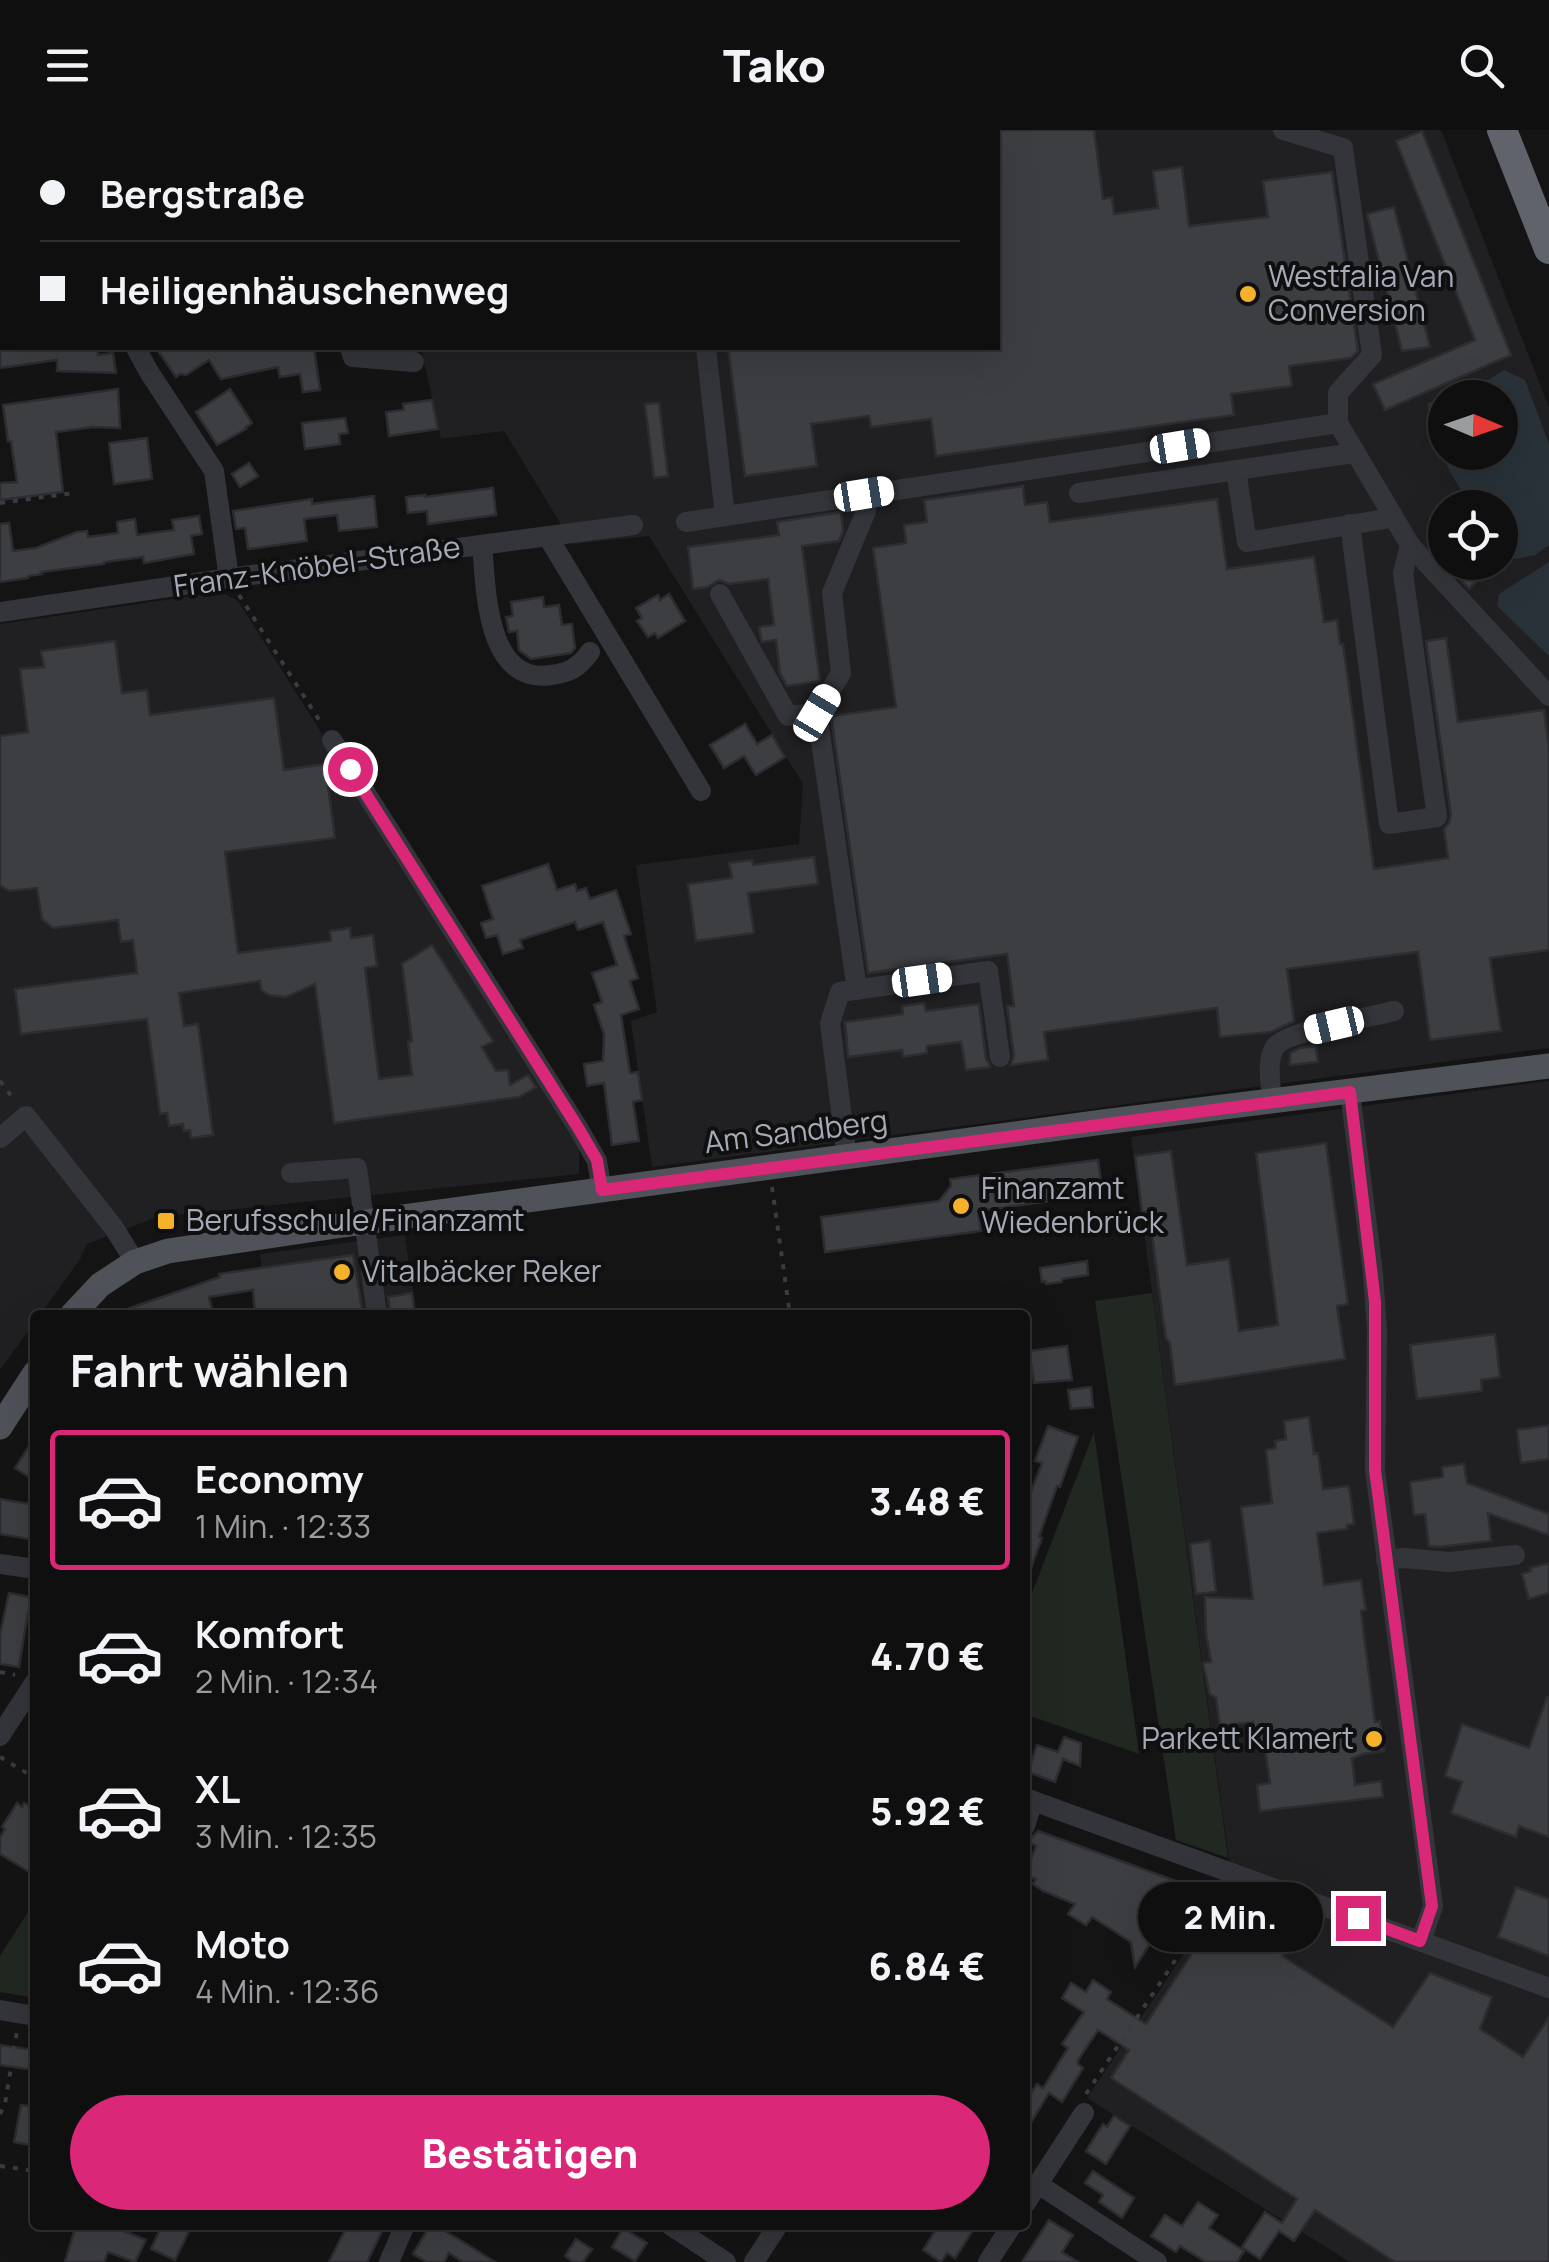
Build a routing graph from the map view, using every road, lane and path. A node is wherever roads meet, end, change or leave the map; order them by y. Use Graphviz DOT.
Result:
graph roads {
  1 [pos="1283,130"];
  2 [pos="1502,130"];
  3 [pos="1549,249"];
  4 [pos="137,350"];
  5 [pos="351,350"];
  6 [pos="706,350"];
  7 [pos="414,362"];
  8 [pos="1338,423"];
  9 [pos="1354,450"];
  10 [pos="1236,470"];
  11 [pos="74,492"];
  12 [pos="1080,493"];
  13 [pos="864,494"];
  14 [pos="0,503"];
  15 [pos="1392,514"];
  16 [pos="725,516"];
  17 [pos="686,522"];
  18 [pos="1350,524"];
  19 [pos="634,526"];
  20 [pos="548,536"];
  21 [pos="482,545"];
  22 [pos="1410,545"];
  23 [pos="229,578"];
  24 [pos="720,594"];
  25 [pos="0,612"];
  26 [pos="590,652"];
  27 [pos="1549,696"];
  28 [pos="817,713"];
  29 [pos="332,740"];
  30 [pos="700,791"];
  31 [pos="857,990"];
  32 [pos="1394,1012"];
  33 [pos="1000,1057"];
  34 [pos="1549,1066"];
  35 [pos="0,1082"];
  36 [pos="1350,1092"];
  37 [pos="1272,1101"];
  38 [pos="26,1116"];
  39 [pos="0,1138"];
  40 [pos="847,1158"];
  41 [pos="770,1168"];
  42 [pos="292,1174"];
  43 [pos="602,1190"];
  44 [pos="364,1222"];
  45 [pos="134,1262"];
  46 [pos="77,1310"];
  47 [pos="376,1310"];
  48 [pos="789,1310"];
  49 [pos="30,1381"];
  50 [pos="0,1427"];
  51 [pos="1515,1556"];
  52 [pos="1386,1560"];
  53 [pos="0,1564"];
  54 [pos="30,1568"];
  55 [pos="30,1690"];
  56 [pos="0,1736"];
  57 [pos="0,1757"];
  58 [pos="30,1775"];
  59 [pos="1030,1799"];
  60 [pos="1232,1874"];
  61 [pos="1420,1941"];
  62 [pos="1549,1988"];
  63 [pos="18,2013"];
  64 [pos="1084,2112"];
  65 [pos="0,2114"];
  66 [pos="0,2166"];
  67 [pos="30,2170"];
  68 [pos="1038,2184"];
  69 [pos="1030,2196"];
  70 [pos="403,2230"];
  71 [pos="678,2230"];
  72 [pos="775,2230"];
  73 [pos="1009,2230"];
  74 [pos="389,2262"];
  75 [pos="726,2262"];
  76 [pos="754,2262"];
  77 [pos="988,2262"];
  78 [pos="1157,2262"];
  1 -- 8 [label="street"];
  2 -- 3 [label="highway"];
  4 -- 23 [label="street"];
  5 -- 7 [label="street"];
  6 -- 16 [label="street"];
  8 -- 9 [label="street"];
  8 -- 13 [label="street"];
  9 -- 10 [label="street"];
  9 -- 15 [label="street"];
  10 -- 12 [label="street"];
  10 -- 18 [label="street"];
  11 -- 14 [label="path"];
  13 -- 16 [label="street"];
  13 -- 28 [label="street"];
  15 -- 18 [label="street"];
  15 -- 22 [label="street"];
  16 -- 17 [label="street"];
  18 -- 22 [label="street"];
  19 -- 20 [label="street, Franz-Knöbel-Straße"];
  20 -- 21 [label="street, Franz-Knöbel-Straße"];
  20 -- 30 [label="street"];
  21 -- 23 [label="street, Franz-Knöbel-Straße"];
  21 -- 26 [label="street"];
  22 -- 27 [label="street"];
  23 -- 25 [label="street, Franz-Knöbel-Straße"];
  23 -- 29 [label="path"];
  24 -- 28 [label="street"];
  28 -- 31 [label="street"];
  29 -- 43 [label="street"];
  31 -- 33 [label="street"];
  31 -- 40 [label="street"];
  32 -- 37 [label="street"];
  34 -- 36 [label="main road, Am Sandberg"];
  35 -- 38 [label="path"];
  36 -- 37 [label="main road, Am Sandberg"];
  36 -- 52 [label="street"];
  37 -- 40 [label="main road, Am Sandberg"];
  38 -- 39 [label="street"];
  38 -- 45 [label="street"];
  40 -- 41 [label="main road, Am Sandberg"];
  41 -- 43 [label="main road, Am Sandberg"];
  41 -- 48 [label="path"];
  42 -- 44 [label="street"];
  43 -- 44 [label="main road, Am Sandberg"];
  44 -- 45 [label="main road, Am Sandberg"];
  44 -- 47 [label="street"];
  45 -- 46 [label="main road, Am Sandberg"];
  49 -- 50 [label="main road"];
  51 -- 52 [label="street"];
  52 -- 61 [label="street"];
  53 -- 54 [label="street"];
  55 -- 56 [label="street"];
  57 -- 58 [label="path"];
  59 -- 60 [label="street"];
  60 -- 61 [label="street"];
  60 -- 64 [label="path"];
  61 -- 62 [label="street"];
  63 -- 65 [label="path"];
  64 -- 68 [label="street"];
  66 -- 67 [label="path"];
  68 -- 69 [label="street"];
  68 -- 78 [label="street"];
  70 -- 74 [label="street"];
  71 -- 75 [label="street"];
  72 -- 76 [label="street"];
  73 -- 77 [label="street"];
}
